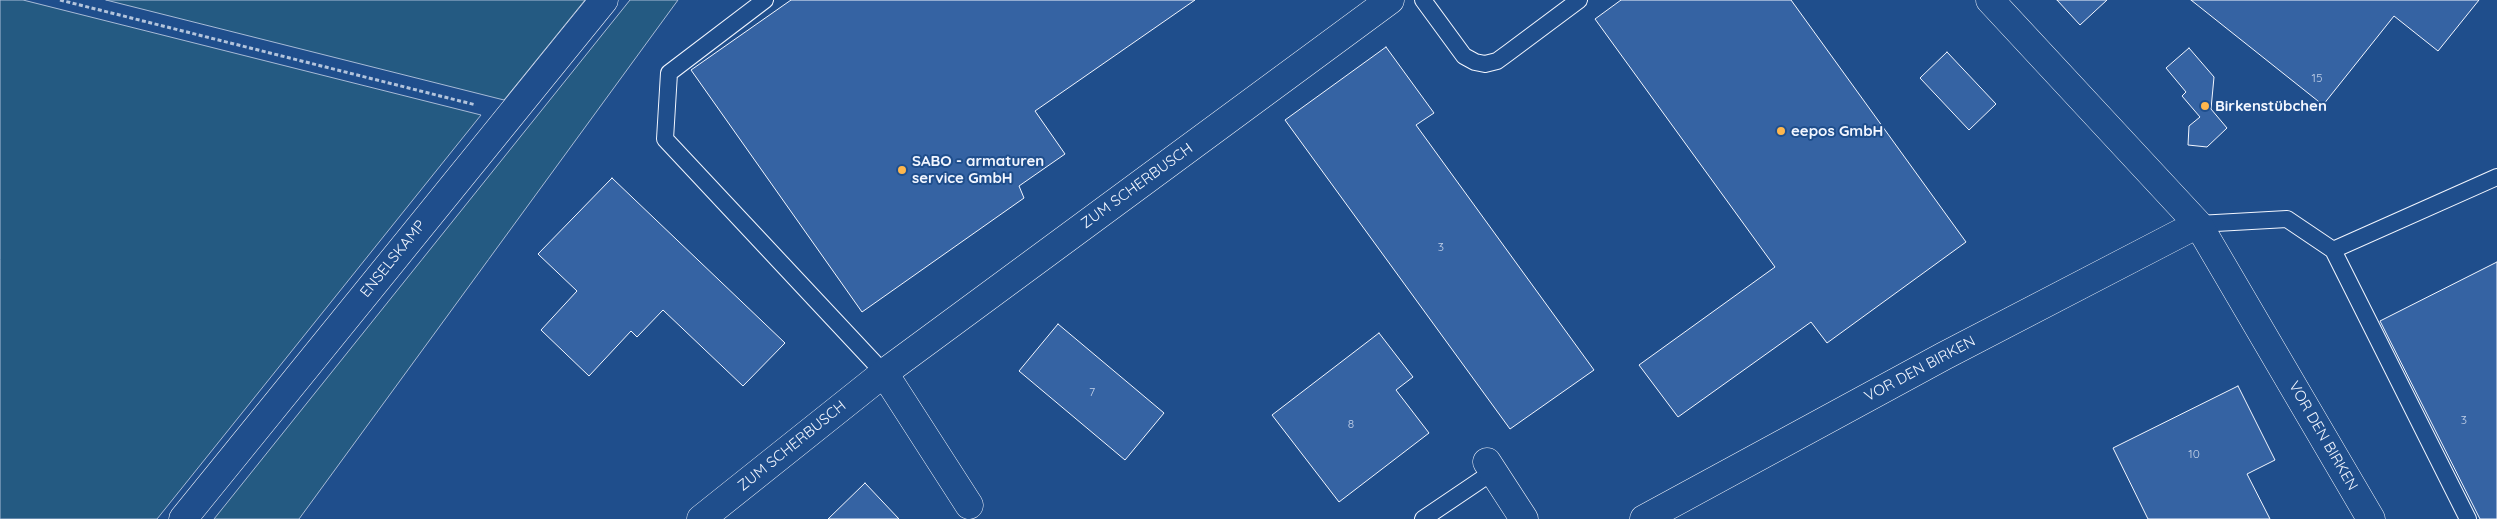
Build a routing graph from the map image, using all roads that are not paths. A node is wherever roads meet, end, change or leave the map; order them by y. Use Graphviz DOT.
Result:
graph roads {
  1 [pos="604,0"];
  2 [pos="765,0"];
  3 [pos="1390,0"];
  4 [pos="1423,0"];
  5 [pos="1579,0"];
  6 [pos="1990,0"];
  7 [pos="2497,177"];
  8 [pos="2198,224"];
  9 [pos="2333,250"];
  10 [pos="884,372"];
  11 [pos="1491,466"];
  12 [pos="969,505"];
  13 [pos="183,519"];
  14 [pos="701,519"];
  15 [pos="1423,519"];
  16 [pos="1524,519"];
  17 [pos="1644,519"];
  18 [pos="2371,519"];
  19 [pos="2468,519"];
  1 -- 13 [label="street, ENSELSKAMP"];
  2 -- 10 [label="lane"];
  3 -- 10 [label="street, ZUM SCHERBUSCH"];
  4 -- 5 [label="lane"];
  6 -- 8 [label="street, VOR DEN BIRKEN"];
  7 -- 9 [label="lane"];
  8 -- 9 [label="lane"];
  8 -- 17 [label="street, VOR DEN BIRKEN"];
  8 -- 18 [label="street, VOR DEN BIRKEN"];
  9 -- 19 [label="lane"];
  10 -- 12 [label="street"];
  10 -- 14 [label="street, ZUM SCHERBUSCH"];
  11 -- 15 [label="lane"];
  11 -- 16 [label="street"];
}
